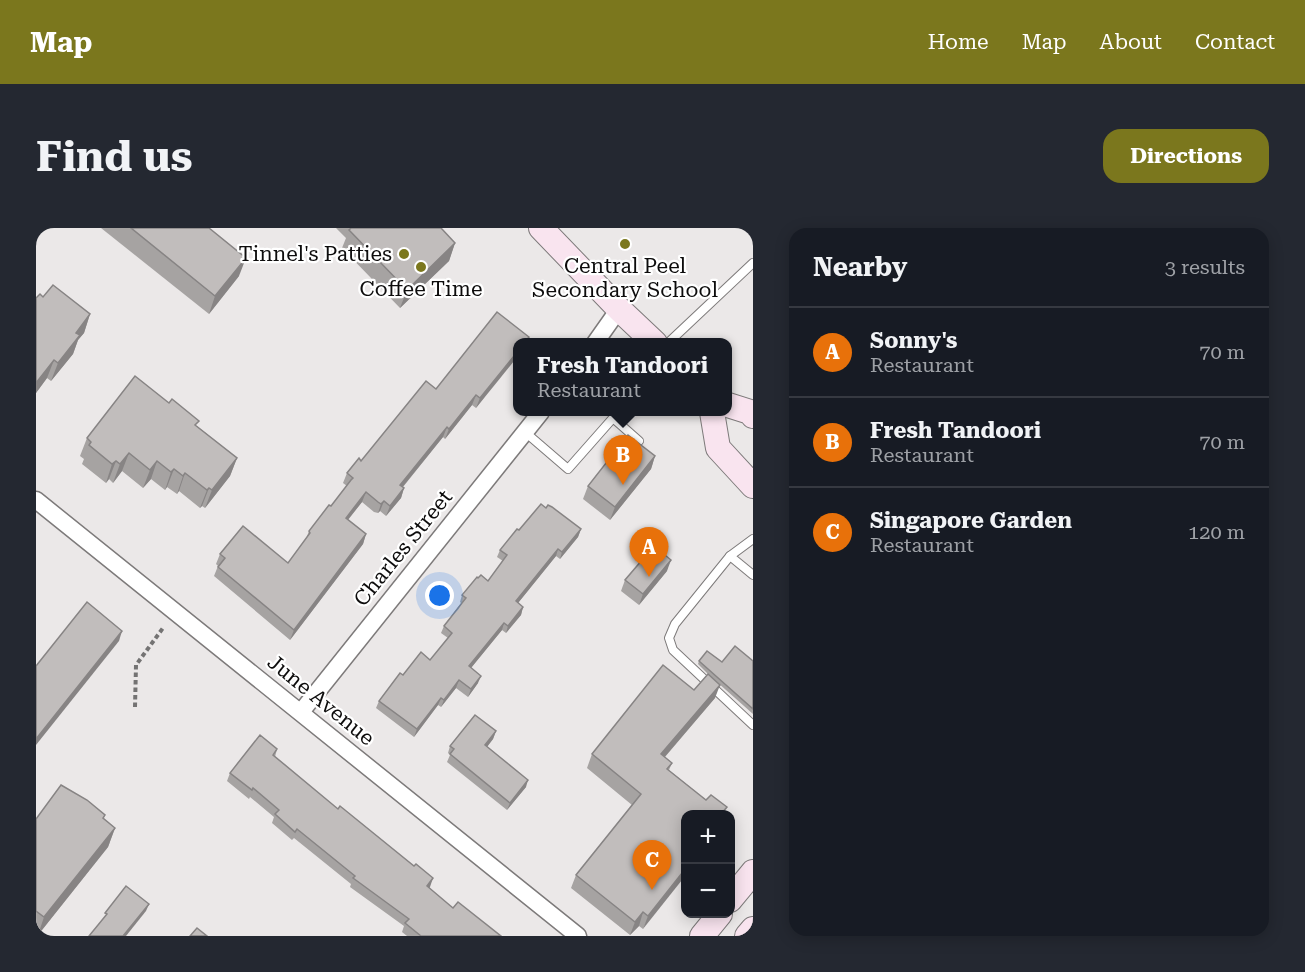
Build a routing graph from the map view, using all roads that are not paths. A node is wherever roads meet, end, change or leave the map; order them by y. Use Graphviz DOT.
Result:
graph roads {
  1 [pos="542,228"];
  2 [pos="753,263"];
  3 [pos="619,309"];
  4 [pos="599,338"];
  5 [pos="651,338"];
  6 [pos="672,338"];
  7 [pos="732,406"];
  8 [pos="537,416"];
  9 [pos="713,416"];
  10 [pos="753,416"];
  11 [pos="525,432"];
  12 [pos="639,441"];
  13 [pos="753,486"];
  14 [pos="36,500"];
  15 [pos="753,540"];
  16 [pos="730,556"];
  17 [pos="753,575"];
  18 [pos="301,712"];
  19 [pos="753,725"];
  20 [pos="753,872"];
  21 [pos="735,894"];
  22 [pos="717,918"];
  23 [pos="753,929"];
  24 [pos="578,936"];
  25 [pos="702,936"];
  26 [pos="747,936"];
  1 -- 3 [label="main road"];
  2 -- 6 [label="lane"];
  3 -- 4 [label="street"];
  3 -- 5 [label="main road"];
  7 -- 10 [label="main road"];
  8 -- 11 [label="street, Charles Street"];
  9 -- 13 [label="main road"];
  11 -- 12 [label="lane"];
  11 -- 18 [label="street, Charles Street"];
  14 -- 18 [label="street, June Avenue"];
  15 -- 16 [label="lane"];
  16 -- 17 [label="lane"];
  16 -- 19 [label="lane"];
  18 -- 24 [label="street, June Avenue"];
  20 -- 21 [label="main road"];
  22 -- 25 [label="main road"];
  23 -- 26 [label="main road"];
}
